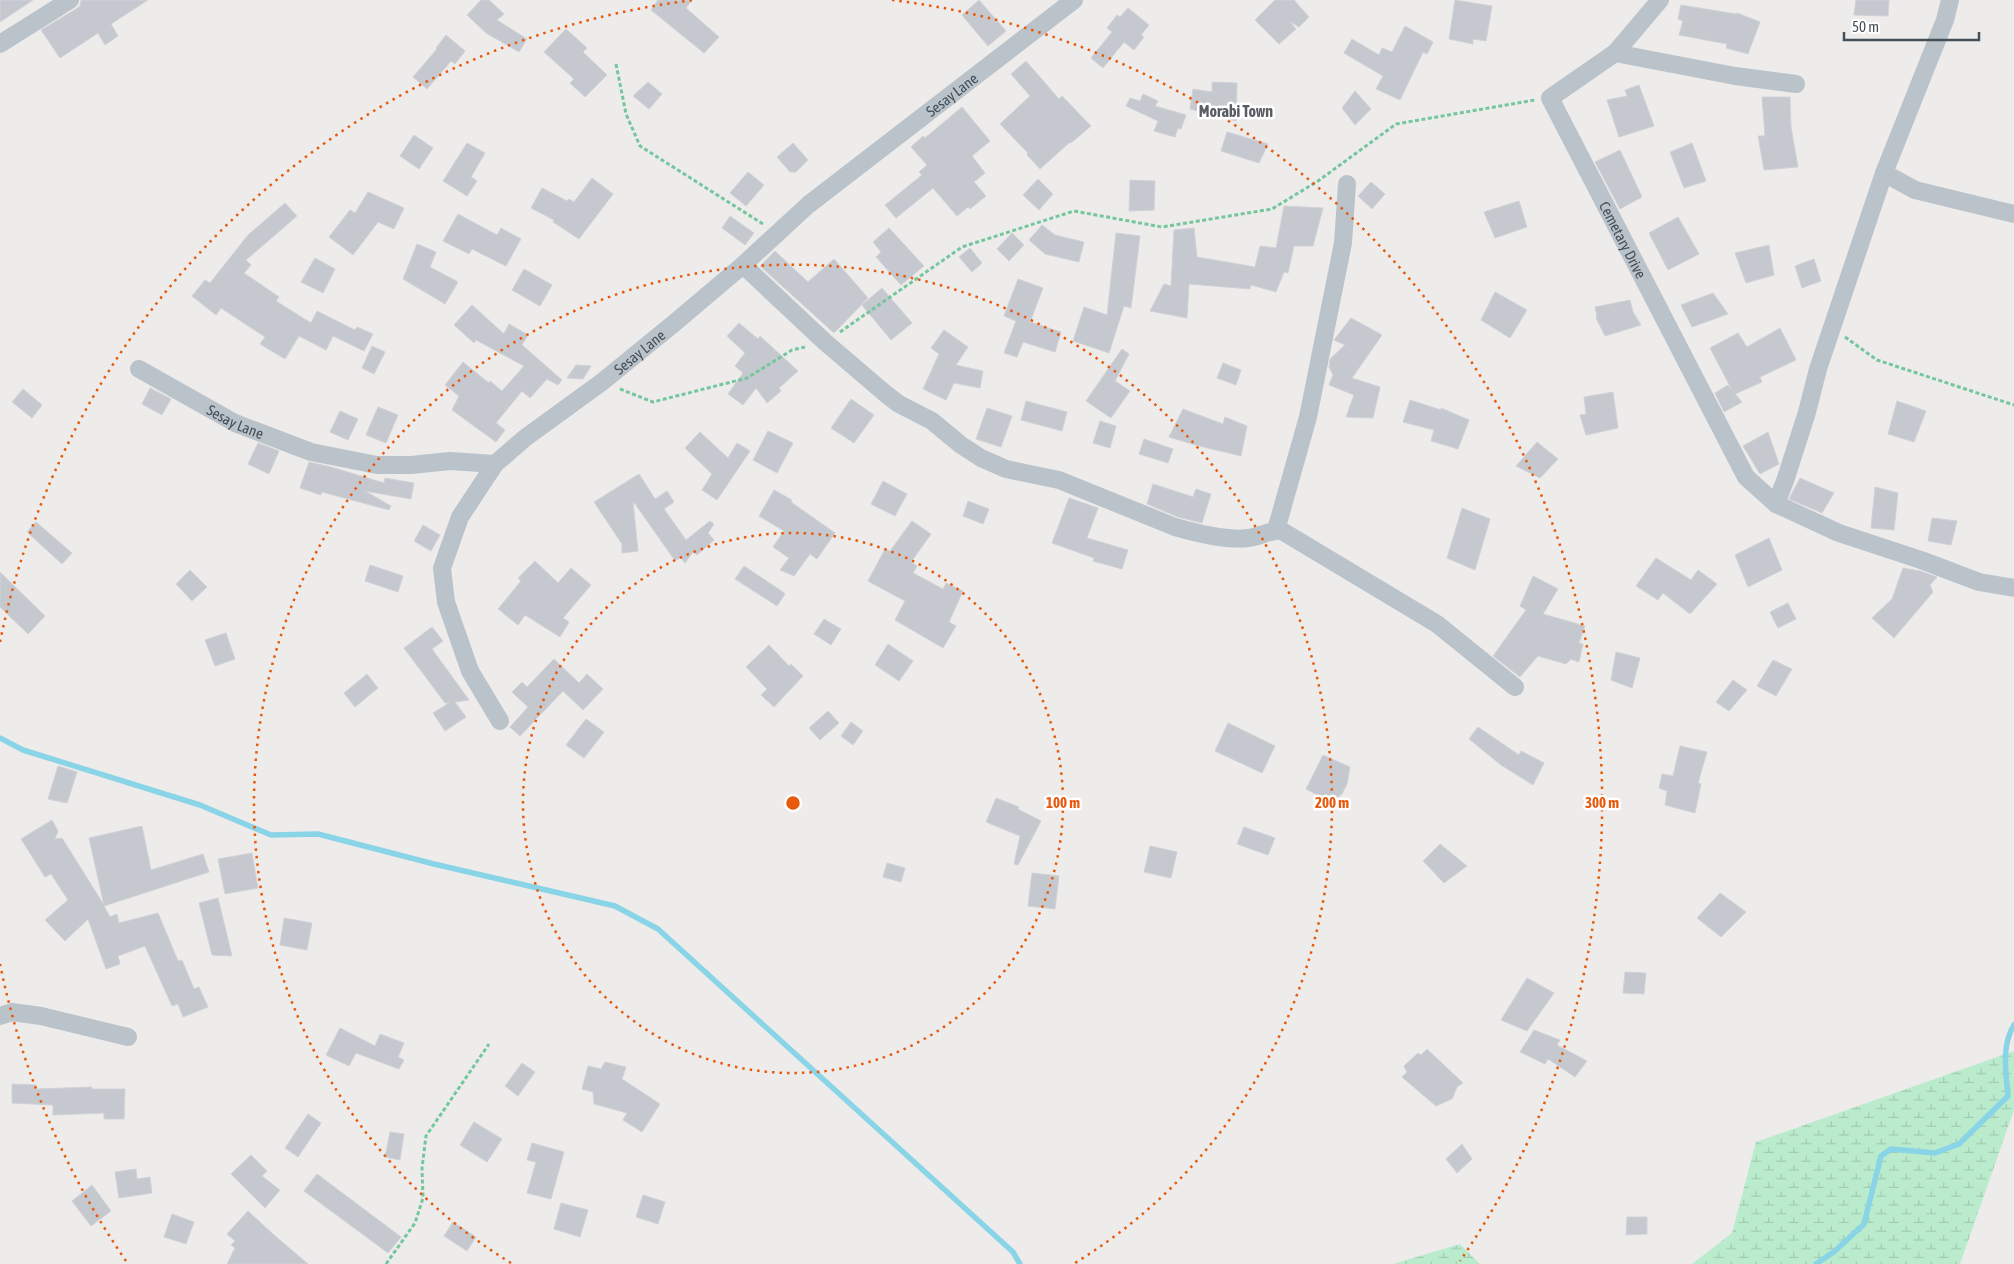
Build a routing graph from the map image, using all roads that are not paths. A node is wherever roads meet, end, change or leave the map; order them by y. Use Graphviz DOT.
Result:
graph roads {
  1 [pos="70,0"];
  2 [pos="1074,0"];
  3 [pos="1660,0"];
  4 [pos="1950,0"];
  5 [pos="0,44"];
  6 [pos="1614,53"];
  7 [pos="1796,84"];
  8 [pos="1884,173"];
  9 [pos="1347,184"];
  10 [pos="2014,214"];
  11 [pos="742,265"];
  12 [pos="139,369"];
  13 [pos="495,464"];
  14 [pos="1776,504"];
  15 [pos="1276,530"];
  16 [pos="2014,588"];
  17 [pos="1515,687"];
  18 [pos="500,721"];
  19 [pos="0,1016"];
  20 [pos="128,1037"];
  1 -- 5 [label="street"];
  2 -- 11 [label="street, Sesay Lane"];
  3 -- 6 [label="street"];
  4 -- 8 [label="street"];
  6 -- 7 [label="street"];
  6 -- 14 [label="street, Cemetary Drive"];
  8 -- 10 [label="street"];
  8 -- 14 [label="street"];
  9 -- 15 [label="street"];
  11 -- 13 [label="street, Sesay Lane"];
  11 -- 15 [label="street"];
  12 -- 13 [label="street, Sesay Lane"];
  13 -- 18 [label="street"];
  14 -- 16 [label="street, Cemetary Drive"];
  15 -- 17 [label="street"];
  19 -- 20 [label="street"];
}
